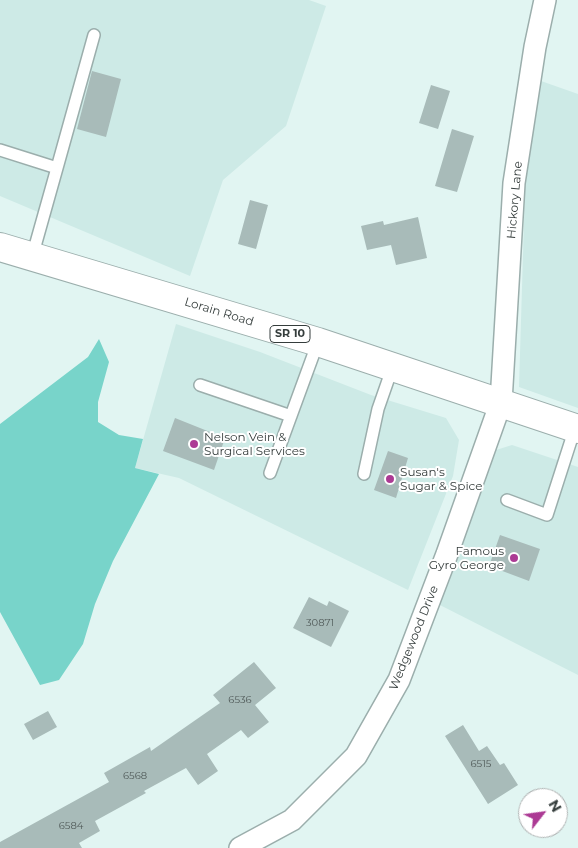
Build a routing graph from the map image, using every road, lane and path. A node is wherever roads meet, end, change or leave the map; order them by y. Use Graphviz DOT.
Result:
graph roads {
  1 [pos="545,0"];
  2 [pos="94,35"];
  3 [pos="0,150"];
  4 [pos="57,168"];
  5 [pos="0,247"];
  6 [pos="32,257"];
  7 [pos="318,342"];
  8 [pos="393,366"];
  9 [pos="200,385"];
  10 [pos="501,402"];
  11 [pos="291,416"];
  12 [pos="576,429"];
  13 [pos="270,473"];
  14 [pos="364,474"];
  15 [pos="507,500"];
  16 [pos="240,848"];
  1 -- 10 [label="street, Hickory Lane"];
  2 -- 4 [label="lane"];
  3 -- 4 [label="lane"];
  4 -- 6 [label="lane"];
  5 -- 6 [label="main road, Lorain Road / SR 10"];
  6 -- 7 [label="main road, Lorain Road / SR 10"];
  7 -- 8 [label="main road, Lorain Road / SR 10"];
  7 -- 11 [label="lane"];
  8 -- 10 [label="main road, Lorain Road / SR 10"];
  8 -- 14 [label="lane"];
  9 -- 11 [label="lane"];
  10 -- 12 [label="main road, Lorain Road / SR 10"];
  10 -- 16 [label="street, Wedgewood Drive"];
  11 -- 13 [label="lane"];
  12 -- 15 [label="lane"];
}
